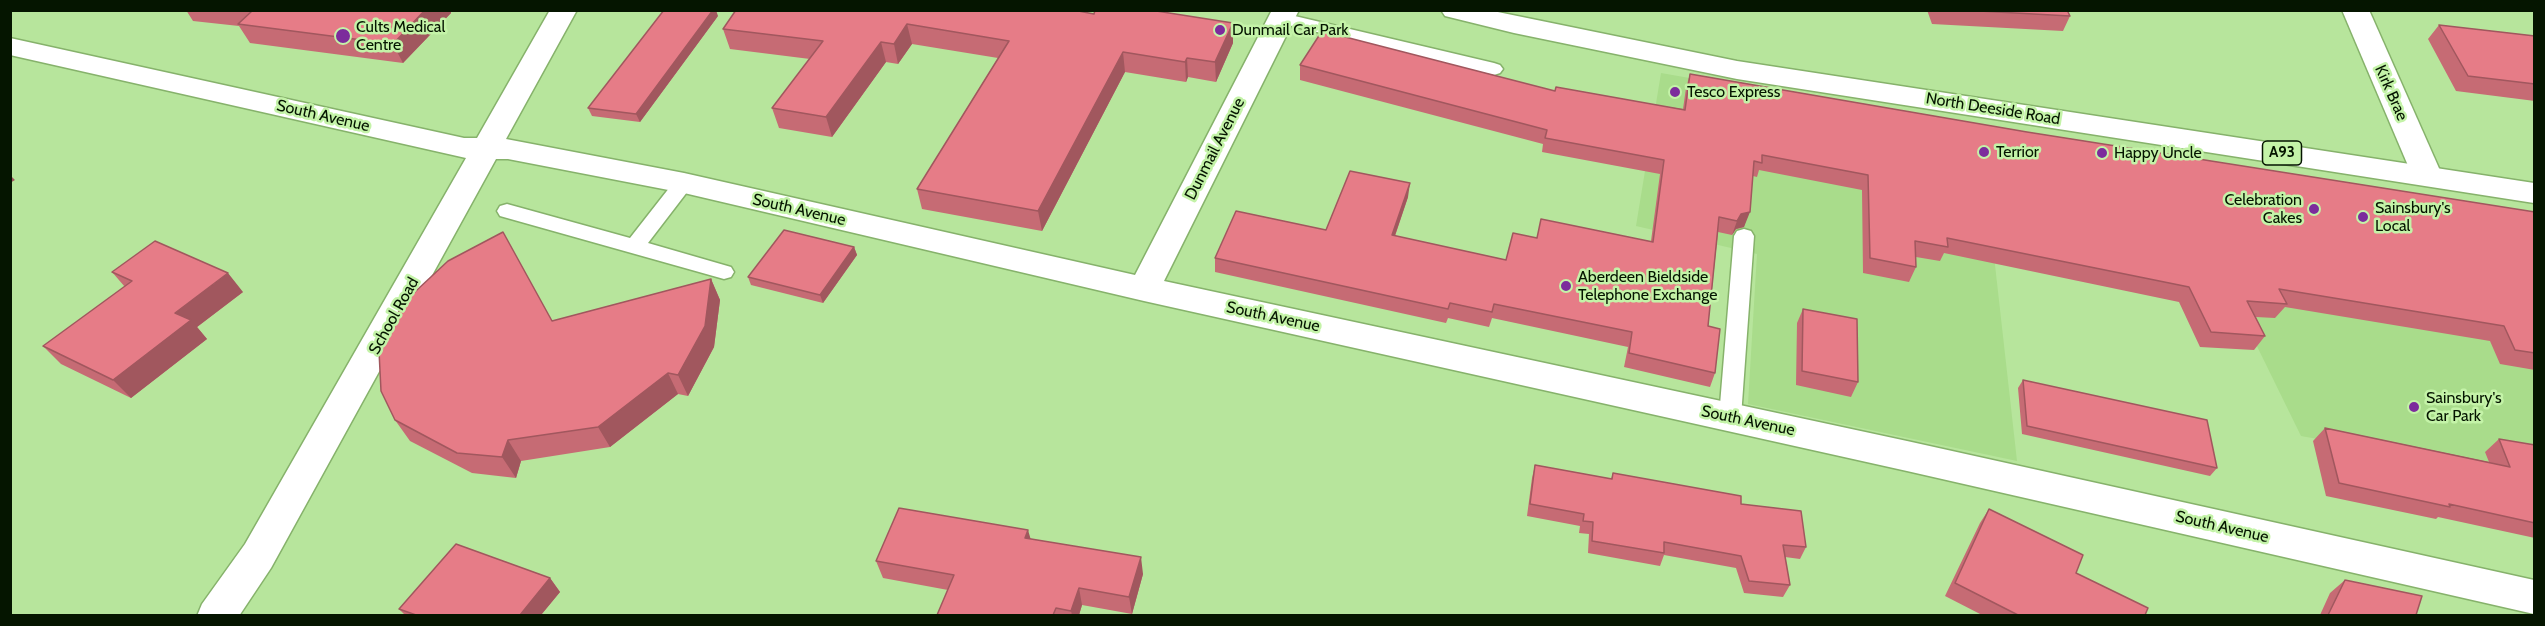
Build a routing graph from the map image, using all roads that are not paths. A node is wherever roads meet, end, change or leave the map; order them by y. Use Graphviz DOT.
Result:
graph roads {
  1 [pos="564,10"];
  2 [pos="1454,10"];
  3 [pos="2355,10"];
  4 [pos="1284,14"];
  5 [pos="10,46"];
  6 [pos="1494,69"];
  7 [pos="486,148"];
  8 [pos="2427,175"];
  9 [pos="684,183"];
  10 [pos="2535,193"];
  11 [pos="507,211"];
  12 [pos="1744,236"];
  13 [pos="634,246"];
  14 [pos="724,272"];
  15 [pos="1144,289"];
  16 [pos="1730,417"];
  17 [pos="2535,597"];
  18 [pos="216,615"];
  1 -- 7 [label="street, School Road"];
  2 -- 8 [label="street, North Deeside Road / A93"];
  3 -- 8 [label="street, Kirk Brae"];
  4 -- 6 [label="lane"];
  4 -- 15 [label="street, Dunmail Avenue"];
  5 -- 7 [label="street, South Avenue"];
  7 -- 9 [label="street, South Avenue"];
  7 -- 18 [label="street, School Road"];
  8 -- 10 [label="street, North Deeside Road / A93"];
  9 -- 13 [label="lane"];
  9 -- 15 [label="street, South Avenue"];
  11 -- 13 [label="lane"];
  12 -- 16 [label="lane"];
  13 -- 14 [label="lane"];
  15 -- 16 [label="street, South Avenue"];
  16 -- 17 [label="street, South Avenue"];
}
